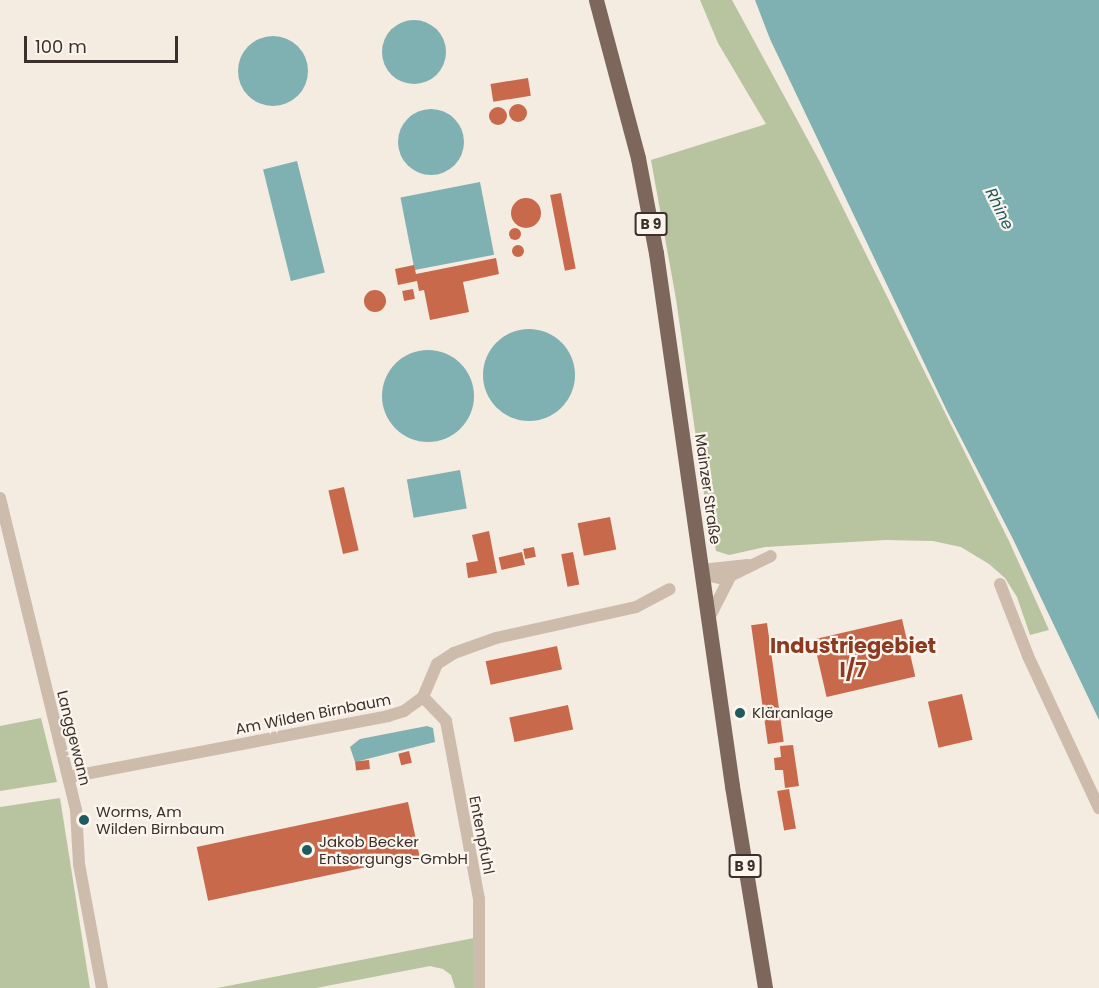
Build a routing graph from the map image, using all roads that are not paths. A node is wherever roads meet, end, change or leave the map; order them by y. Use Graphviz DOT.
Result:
graph roads {
  1 [pos="596,0"];
  2 [pos="0,498"];
  3 [pos="771,556"];
  4 [pos="748,565"];
  5 [pos="702,572"];
  6 [pos="730,577"];
  7 [pos="1000,584"];
  8 [pos="670,589"];
  9 [pos="708,620"];
  10 [pos="423,697"];
  11 [pos="69,777"];
  12 [pos="1099,808"];
  13 [pos="102,988"];
  14 [pos="479,988"];
  15 [pos="765,988"];
  1 -- 5 [label="main road, Mainzer Straße / B 9"];
  2 -- 11 [label="street, Langgewann"];
  3 -- 4 [label="street"];
  4 -- 5 [label="street"];
  4 -- 6 [label="street"];
  5 -- 6 [label="street"];
  5 -- 9 [label="main road, Mainzer Straße / B 9"];
  6 -- 9 [label="street"];
  7 -- 12 [label="street"];
  8 -- 10 [label="street"];
  9 -- 15 [label="main road, Mainzer Straße / B 9"];
  10 -- 11 [label="street, Am Wilden Birnbaum"];
  10 -- 14 [label="street, Entenpfuhl"];
  11 -- 13 [label="street, Langgewann"];
}
